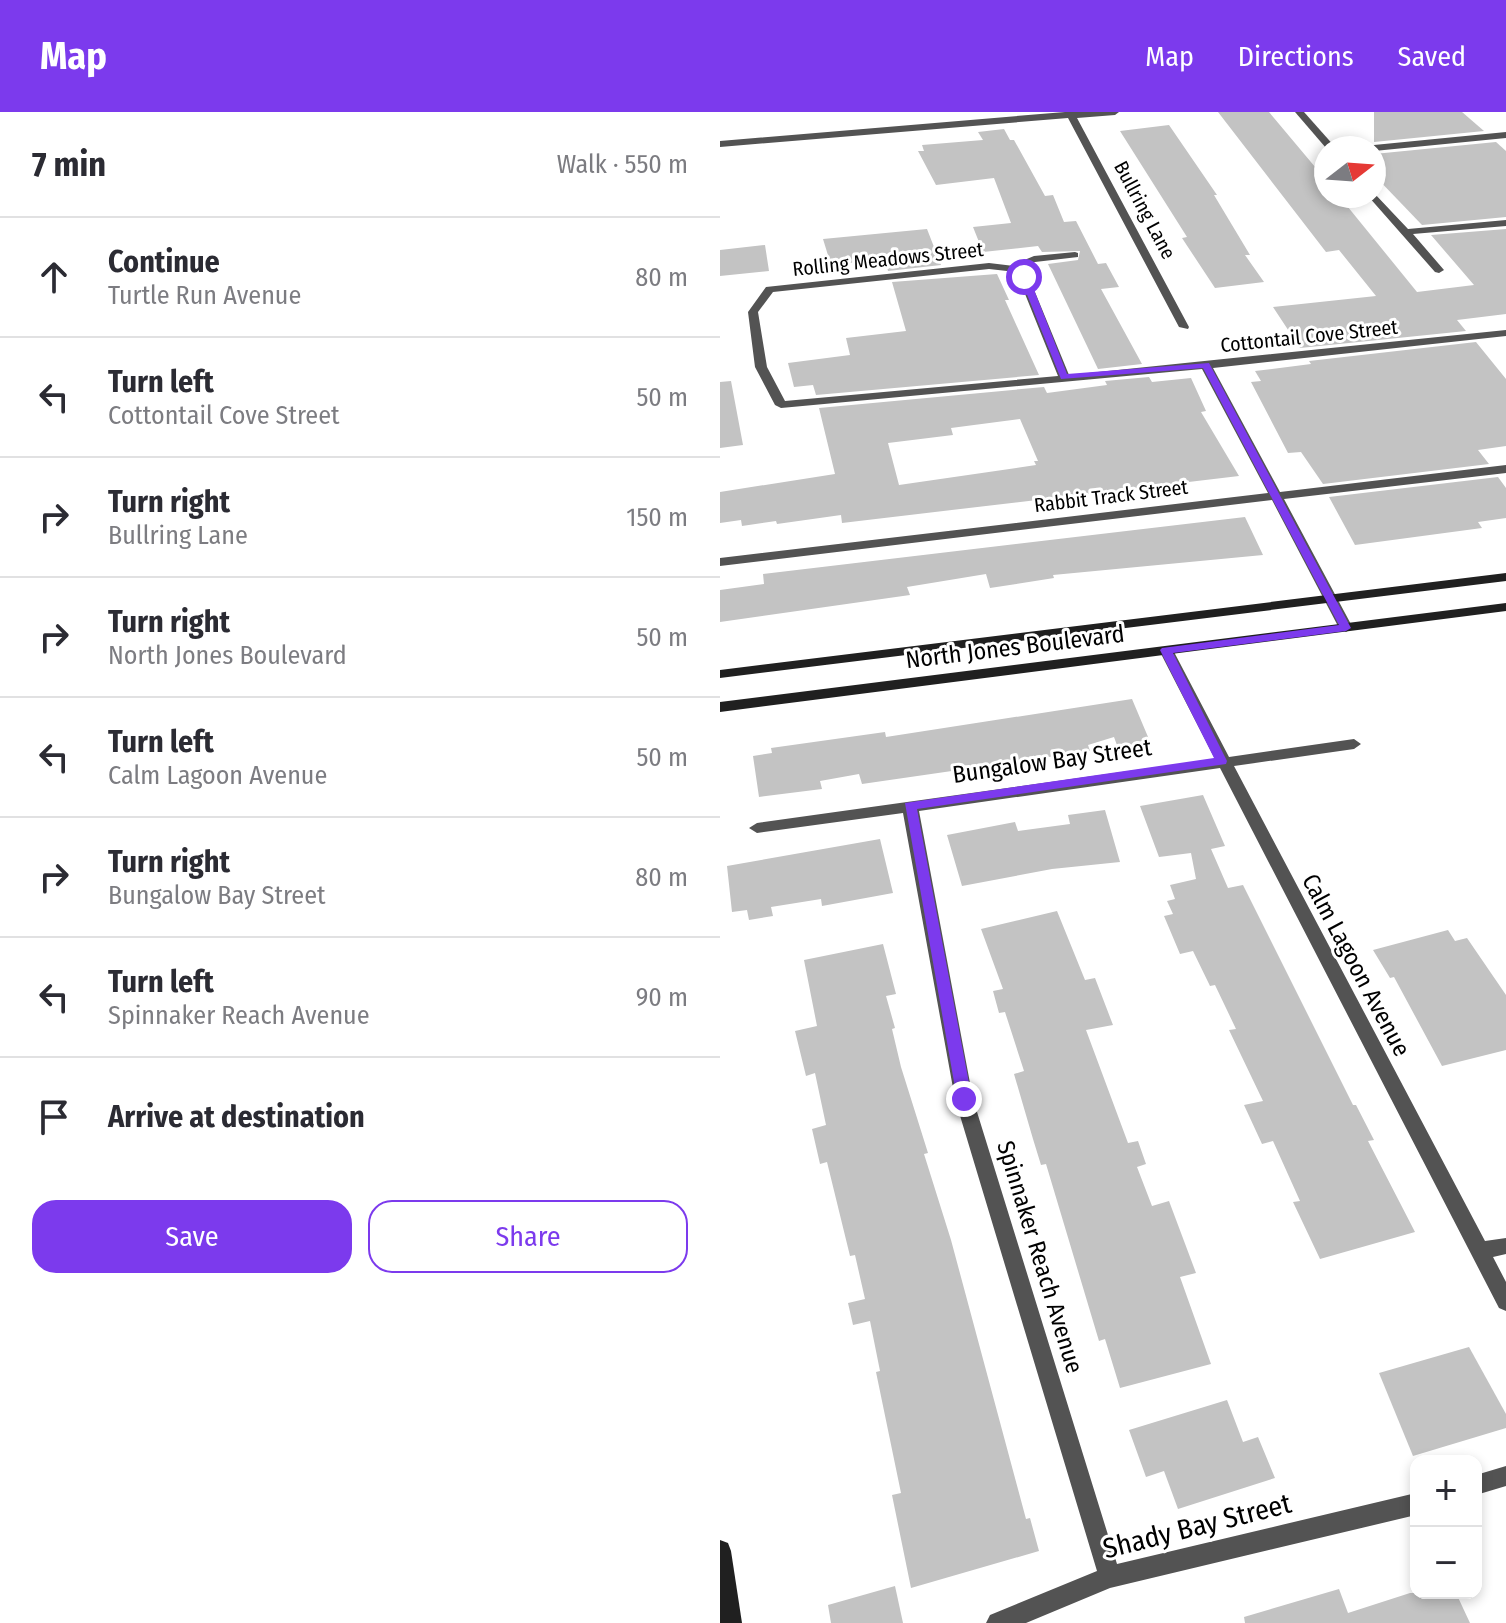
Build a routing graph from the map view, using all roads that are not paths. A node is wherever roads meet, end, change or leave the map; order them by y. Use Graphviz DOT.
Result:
graph roads {
  1 [pos="1115,112"];
  2 [pos="1299,112"];
  3 [pos="1070,114"];
  4 [pos="1506,135"];
  5 [pos="1320,136"];
  6 [pos="720,144"];
  7 [pos="1386,147"];
  8 [pos="1384,208"];
  9 [pos="1506,223"];
  10 [pos="1405,232"];
  11 [pos="1075,255"];
  12 [pos="1010,268"];
  13 [pos="1439,270"];
  14 [pos="1184,327"];
  15 [pos="1506,333"];
  16 [pos="1206,365"];
  17 [pos="1064,377"];
  18 [pos="781,405"];
  19 [pos="1506,469"];
  20 [pos="1277,497"];
  21 [pos="720,562"];
  22 [pos="1506,577"];
  23 [pos="1331,599"];
  24 [pos="1506,607"];
  25 [pos="1346,628"];
  26 [pos="1166,650"];
  27 [pos="720,674"];
  28 [pos="720,707"];
  29 [pos="1354,744"];
  30 [pos="1221,761"];
  31 [pos="910,806"];
  32 [pos="757,828"];
  33 [pos="1506,1246"];
  34 [pos="1479,1251"];
  35 [pos="1506,1302"];
  36 [pos="1506,1476"];
  37 [pos="1482,1483"];
  38 [pos="1410,1505"];
  39 [pos="720,1551"];
  40 [pos="1110,1577"];
  41 [pos="730,1623"];
  42 [pos="998,1623"];
  1 -- 3 [label="street"];
  2 -- 5 [label="street"];
  3 -- 6 [label="street"];
  3 -- 14 [label="street, Bullring Lane"];
  4 -- 7 [label="street"];
  8 -- 10 [label="street"];
  9 -- 10 [label="street"];
  10 -- 13 [label="street"];
  11 -- 12 [label="lane"];
  12 -- 17 [label="street"];
  12 -- 18 [label="street, Rolling Meadows Street"];
  15 -- 16 [label="street, Cottontail Cove Street"];
  16 -- 17 [label="street, Cottontail Cove Street"];
  16 -- 20 [label="street"];
  17 -- 18 [label="street, Cottontail Cove Street"];
  19 -- 20 [label="street, Rabbit Track Street"];
  20 -- 21 [label="street, Rabbit Track Street"];
  20 -- 23 [label="street"];
  22 -- 23 [label="main road, North Jones Boulevard"];
  23 -- 25 [label="street"];
  23 -- 27 [label="main road, North Jones Boulevard"];
  24 -- 25 [label="main road, North Jones Boulevard"];
  25 -- 26 [label="main road, North Jones Boulevard"];
  26 -- 28 [label="main road, North Jones Boulevard"];
  26 -- 30 [label="street, Calm Lagoon Avenue"];
  29 -- 30 [label="street, Bungalow Bay Street"];
  30 -- 31 [label="street, Bungalow Bay Street"];
  30 -- 34 [label="street, Calm Lagoon Avenue"];
  31 -- 32 [label="street, Bungalow Bay Street"];
  31 -- 40 [label="street, Spinnaker Reach Avenue"];
  33 -- 34 [label="street"];
  34 -- 35 [label="street, Calm Lagoon Avenue"];
  36 -- 37 [label="street"];
  38 -- 40 [label="street, Shady Bay Street"];
  39 -- 41 [label="main road"];
  40 -- 42 [label="street, Shady Bay Street"];
}
